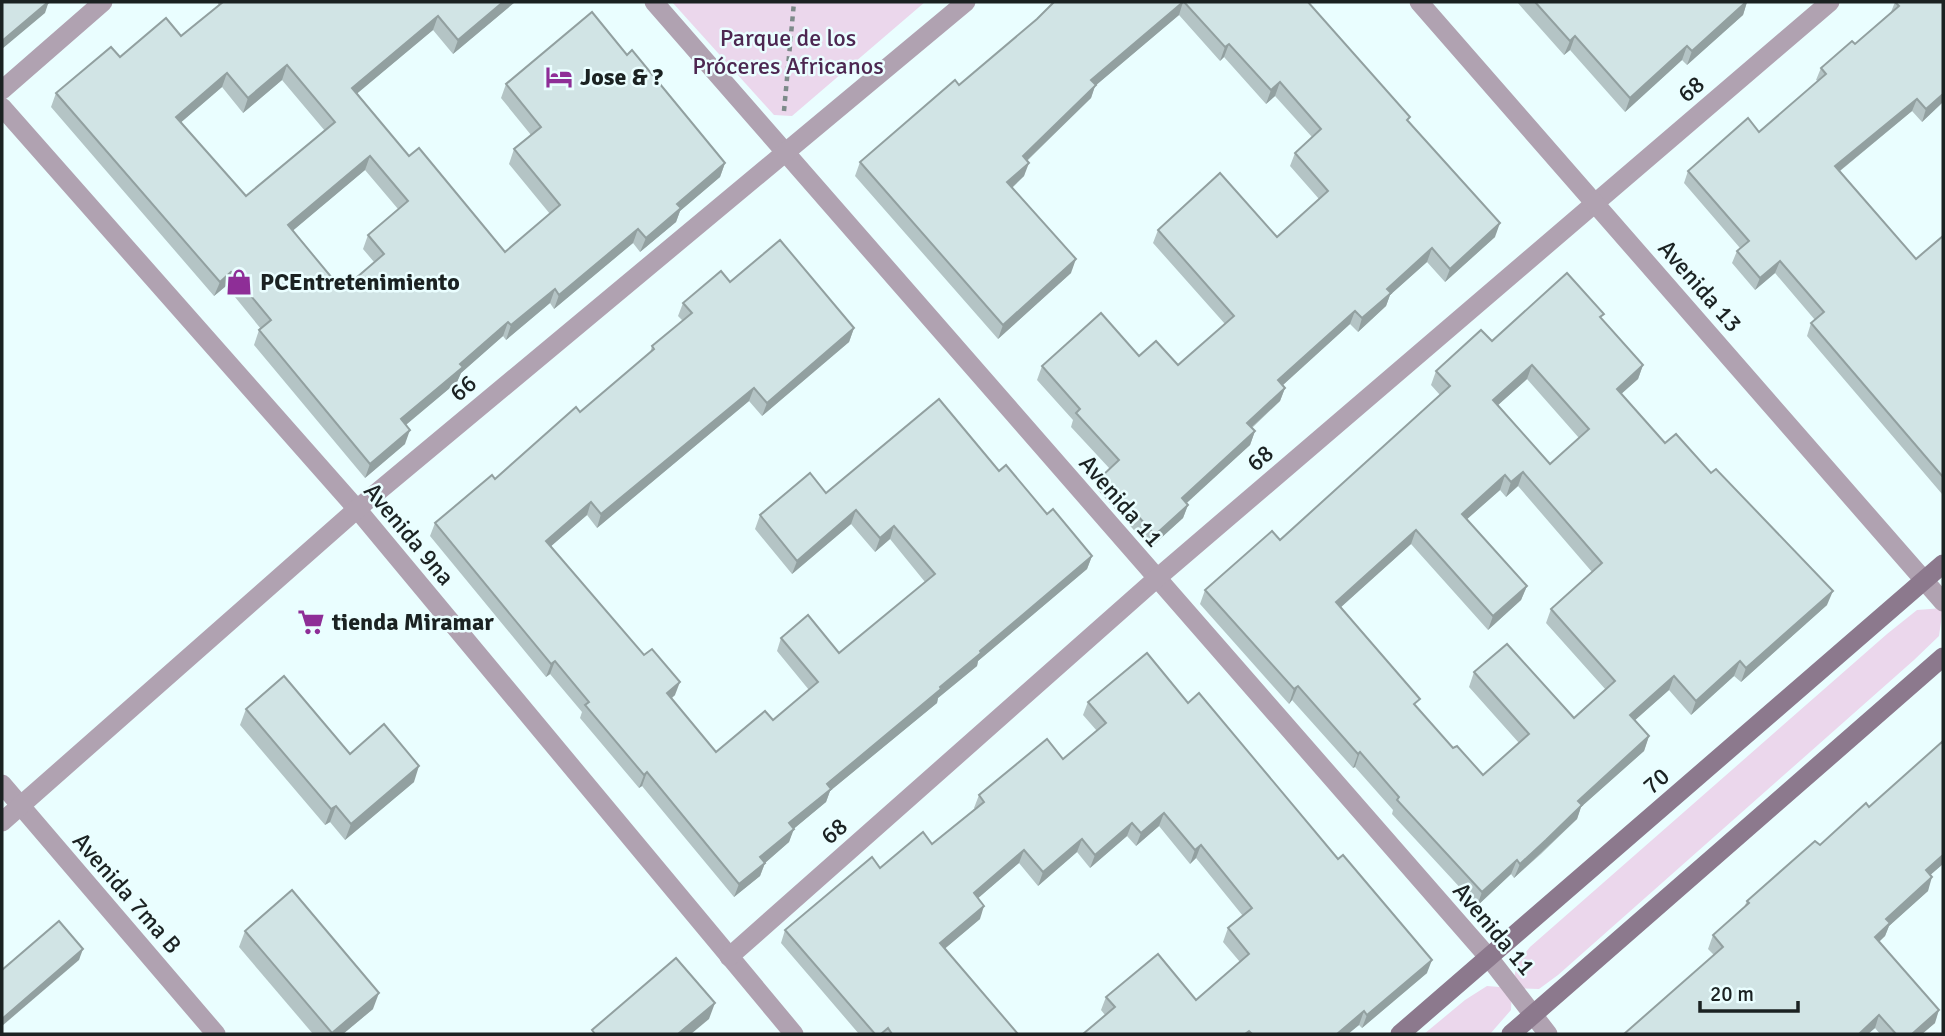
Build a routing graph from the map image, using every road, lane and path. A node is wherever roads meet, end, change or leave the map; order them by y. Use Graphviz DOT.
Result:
graph roads {
  1 [pos="103,2"];
  2 [pos="654,2"];
  3 [pos="794,2"];
  4 [pos="966,2"];
  5 [pos="1419,2"];
  6 [pos="1830,2"];
  7 [pos="2,90"];
  8 [pos="2,107"];
  9 [pos="767,133"];
  10 [pos="783,151"];
  11 [pos="1595,203"];
  12 [pos="357,509"];
  13 [pos="1943,564"];
  14 [pos="1156,579"];
  15 [pos="1924,580"];
  16 [pos="1943,602"];
  17 [pos="1943,657"];
  18 [pos="2,784"];
  19 [pos="20,806"];
  20 [pos="2,822"];
  21 [pos="729,957"];
  22 [pos="1490,959"];
  23 [pos="1532,1016"];
  24 [pos="216,1034"];
  25 [pos="794,1034"];
  26 [pos="1401,1034"];
  27 [pos="1511,1034"];
  28 [pos="1548,1034"];
  1 -- 7 [label="street"];
  2 -- 9 [label="street, Avenida 11"];
  3 -- 9 [label="path"];
  4 -- 10 [label="street, 66"];
  5 -- 11 [label="street, Avenida 13"];
  6 -- 11 [label="street, 68"];
  8 -- 12 [label="street, Avenida 9na"];
  9 -- 10 [label="street, Avenida 11"];
  10 -- 12 [label="street, 66"];
  10 -- 14 [label="street, Avenida 11"];
  11 -- 14 [label="street, 68"];
  11 -- 15 [label="street, Avenida 13"];
  12 -- 19 [label="street, 66"];
  12 -- 21 [label="street, Avenida 9na"];
  13 -- 15 [label="main road, 70"];
  14 -- 21 [label="street, 68"];
  14 -- 22 [label="street, Avenida 11"];
  15 -- 16 [label="street, Avenida 13"];
  15 -- 22 [label="main road, 70"];
  17 -- 23 [label="main road"];
  18 -- 19 [label="street, Avenida 7ma B"];
  19 -- 20 [label="street, 66"];
  19 -- 24 [label="street, Avenida 7ma B"];
  21 -- 25 [label="street, Avenida 9na"];
  22 -- 23 [label="street, Avenida 11"];
  22 -- 26 [label="main road, 70"];
  23 -- 27 [label="main road"];
  23 -- 28 [label="street, Avenida 11"];
}
